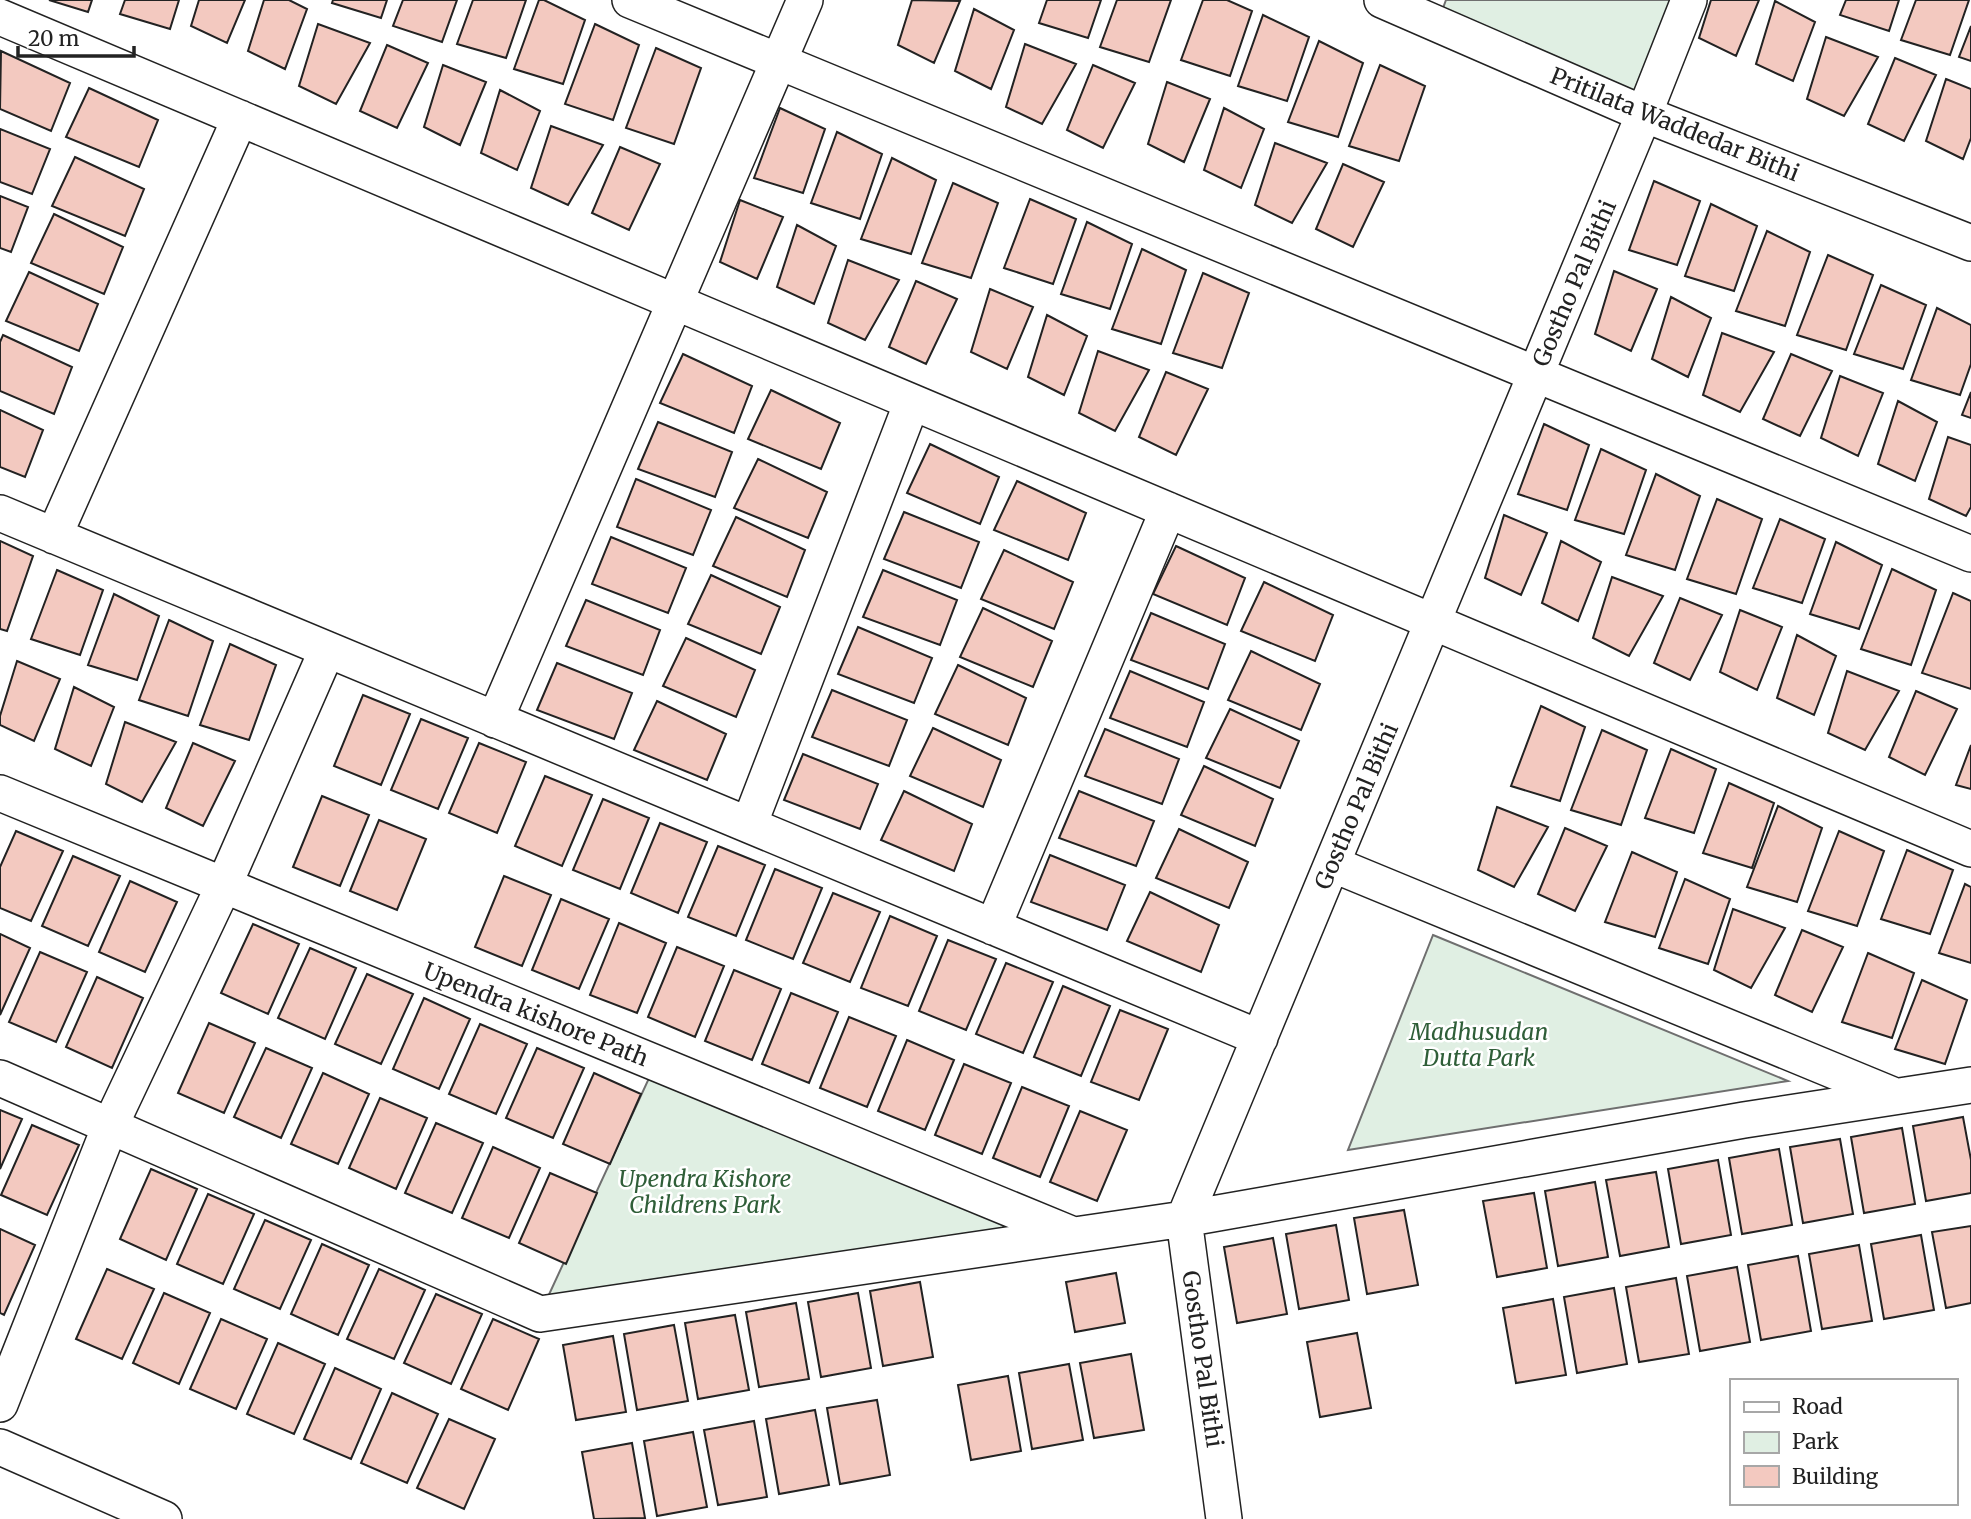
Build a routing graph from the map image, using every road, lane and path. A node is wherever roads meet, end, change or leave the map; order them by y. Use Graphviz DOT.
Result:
graph roads {
  1 [pos="631,0"];
  2 [pos="805,0"];
  3 [pos="1382,0"];
  4 [pos="1689,0"];
  5 [pos="0,17"];
  6 [pos="779,61"];
  7 [pos="1644,114"];
  8 [pos="240,118"];
  9 [pos="1971,243"];
  10 [pos="676,302"];
  11 [pos="1536,374"];
  12 [pos="912,402"];
  13 [pos="1168,510"];
  14 [pos="0,513"];
  15 [pos="54,536"];
  16 [pos="1971,554"];
  17 [pos="1433,622"];
  18 [pos="327,650"];
  19 [pos="495,720"];
  20 [pos="0,793"];
  21 [pos="749,825"];
  22 [pos="1971,849"];
  23 [pos="1332,864"];
  24 [pos="225,886"];
  25 [pos="993,927"];
  26 [pos="1259,1038"];
  27 [pos="0,1078"];
  28 [pos="1971,1085"];
  29 [pos="1896,1096"];
  30 [pos="110,1126"];
  31 [pos="1185,1219"];
  32 [pos="1071,1234"];
  33 [pos="0,1404"];
  34 [pos="0,1447"];
  35 [pos="164,1519"];
  36 [pos="1224,1519"];
  1 -- 6 [label="street"];
  2 -- 6 [label="street"];
  3 -- 7 [label="street, Pritilata Waddedar Bithi"];
  4 -- 7 [label="street, Gostho Pal Bithi"];
  5 -- 8 [label="street"];
  6 -- 10 [label="street"];
  6 -- 11 [label="street"];
  7 -- 9 [label="street, Pritilata Waddedar Bithi"];
  7 -- 11 [label="street, Gostho Pal Bithi"];
  8 -- 10 [label="street"];
  8 -- 15 [label="street"];
  10 -- 12 [label="street"];
  10 -- 19 [label="street"];
  11 -- 16 [label="street"];
  11 -- 17 [label="street, Gostho Pal Bithi"];
  12 -- 13 [label="street"];
  12 -- 21 [label="street"];
  13 -- 17 [label="street"];
  13 -- 25 [label="street"];
  14 -- 15 [label="street"];
  15 -- 18 [label="street"];
  17 -- 22 [label="street"];
  17 -- 23 [label="street, Gostho Pal Bithi"];
  18 -- 19 [label="street"];
  18 -- 24 [label="street"];
  19 -- 21 [label="street"];
  20 -- 24 [label="street, Upendra kishore Path"];
  21 -- 25 [label="street"];
  23 -- 26 [label="street, Gostho Pal Bithi"];
  23 -- 29 [label="street"];
  24 -- 30 [label="street"];
  24 -- 32 [label="street, Upendra kishore Path"];
  25 -- 26 [label="street"];
  26 -- 31 [label="street, Gostho Pal Bithi"];
  27 -- 30 [label="street"];
  28 -- 29 [label="street"];
  29 -- 31 [label="street"];
  30 -- 32 [label="street"];
  30 -- 33 [label="street"];
  31 -- 32 [label="street"];
  31 -- 36 [label="street, Gostho Pal Bithi"];
  34 -- 35 [label="street"];
}
